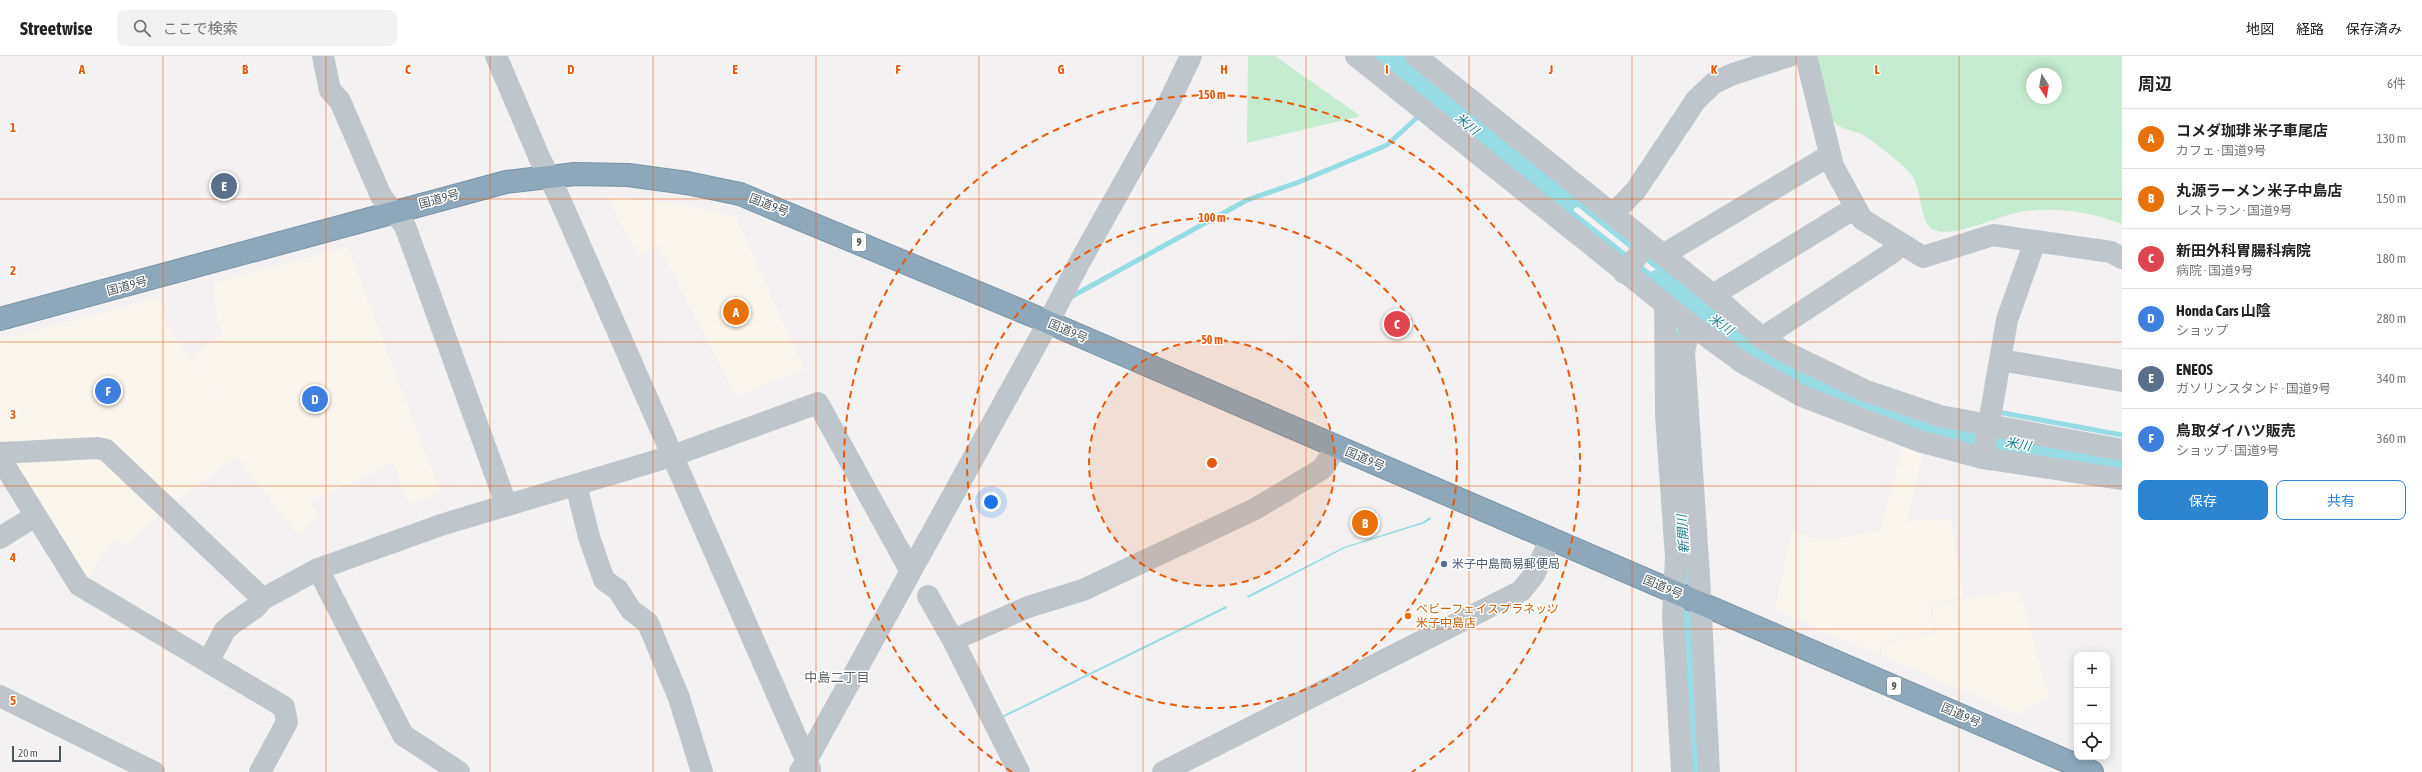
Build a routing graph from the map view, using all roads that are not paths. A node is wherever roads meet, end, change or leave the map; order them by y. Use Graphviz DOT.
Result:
graph roads {
  1 [pos="323,56"];
  2 [pos="496,56"];
  3 [pos="1191,56"];
  4 [pos="1356,56"];
  5 [pos="1416,56"];
  6 [pos="1789,56"];
  7 [pos="1806,56"];
  8 [pos="1830,155"];
  9 [pos="548,176"];
  10 [pos="1857,210"];
  11 [pos="394,211"];
  12 [pos="1613,214"];
  13 [pos="2035,241"];
  14 [pos="1901,244"];
  15 [pos="1652,248"];
  16 [pos="2122,258"];
  17 [pos="1627,270"];
  18 [pos="1713,295"];
  19 [pos="1665,305"];
  20 [pos="0,319"];
  21 [pos="1048,322"];
  22 [pos="1690,324"];
  23 [pos="1762,338"];
  24 [pos="2001,360"];
  25 [pos="2122,381"];
  26 [pos="1858,402"];
  27 [pos="1986,442"];
  28 [pos="1337,447"];
  29 [pos="2122,450"];
  30 [pos="0,453"];
  31 [pos="672,456"];
  32 [pos="0,458"];
  33 [pos="2122,479"];
  34 [pos="576,484"];
  35 [pos="506,504"];
  36 [pos="35,516"];
  37 [pos="0,538"];
  38 [pos="1550,540"];
  39 [pos="318,569"];
  40 [pos="910,570"];
  41 [pos="928,596"];
  42 [pos="1686,597"];
  43 [pos="263,599"];
  44 [pos="953,640"];
  45 [pos="208,662"];
  46 [pos="0,696"];
  47 [pos="1196,764"];
  48 [pos="806,768"];
  49 [pos="154,772"];
  50 [pos="260,772"];
  51 [pos="459,772"];
  52 [pos="702,772"];
  53 [pos="1019,772"];
  54 [pos="1163,772"];
  55 [pos="1682,772"];
  56 [pos="1709,772"];
  57 [pos="2092,772"];
  1 -- 11 [label="street"];
  2 -- 9 [label="street"];
  3 -- 21 [label="street"];
  4 -- 17 [label="street"];
  5 -- 12 [label="street"];
  6 -- 12 [label="street"];
  7 -- 8 [label="street"];
  8 -- 10 [label="street"];
  8 -- 15 [label="street"];
  9 -- 11 [label="highway, 国道9号 / 9"];
  9 -- 21 [label="highway, 国道9号 / 9"];
  9 -- 31 [label="street"];
  10 -- 14 [label="street"];
  10 -- 18 [label="street"];
  11 -- 20 [label="highway, 国道9号 / 9"];
  11 -- 35 [label="street"];
  12 -- 15 [label="street"];
  13 -- 14 [label="street"];
  13 -- 16 [label="street"];
  13 -- 24 [label="street"];
  14 -- 23 [label="street"];
  15 -- 17 [label="street"];
  15 -- 18 [label="street"];
  17 -- 19 [label="street"];
  18 -- 23 [label="street"];
  19 -- 22 [label="street"];
  19 -- 42 [label="street"];
  21 -- 28 [label="highway, 国道9号 / 9"];
  21 -- 40 [label="street"];
  22 -- 26 [label="street"];
  22 -- 42 [label="street"];
  23 -- 26 [label="street"];
  24 -- 25 [label="street"];
  24 -- 27 [label="street"];
  26 -- 27 [label="street"];
  26 -- 27 [label="street"];
  27 -- 29 [label="street"];
  27 -- 33 [label="street"];
  28 -- 38 [label="highway, 国道9号 / 9"];
  28 -- 44 [label="street"];
  30 -- 43 [label="street"];
  31 -- 34 [label="street"];
  31 -- 40 [label="street"];
  31 -- 48 [label="street"];
  32 -- 36 [label="street"];
  34 -- 35 [label="street"];
  34 -- 52 [label="street"];
  35 -- 39 [label="street"];
  36 -- 37 [label="street"];
  36 -- 45 [label="street"];
  38 -- 42 [label="highway, 国道9号 / 9"];
  38 -- 47 [label="street"];
  39 -- 43 [label="street"];
  39 -- 51 [label="street"];
  40 -- 48 [label="street"];
  41 -- 44 [label="street"];
  42 -- 55 [label="street"];
  42 -- 56 [label="street"];
  42 -- 57 [label="highway, 国道9号 / 9"];
  43 -- 45 [label="street"];
  44 -- 53 [label="street"];
  45 -- 50 [label="street"];
  46 -- 49 [label="street"];
  47 -- 54 [label="street"];
}
